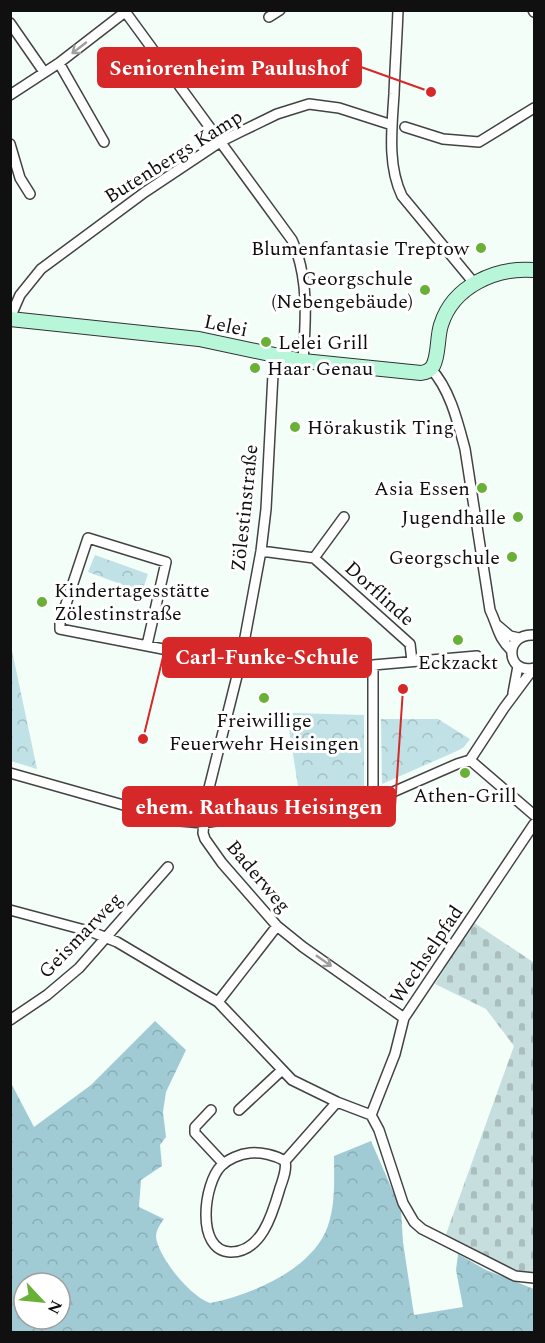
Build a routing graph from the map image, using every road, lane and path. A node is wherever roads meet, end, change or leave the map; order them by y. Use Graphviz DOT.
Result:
graph roads {
  1 [pos="280,10"];
  2 [pos="398,10"];
  3 [pos="124,11"];
  4 [pos="269,17"];
  5 [pos="10,23"];
  6 [pos="59,63"];
  7 [pos="44,72"];
  8 [pos="10,95"];
  9 [pos="534,108"];
  10 [pos="392,125"];
  11 [pos="405,127"];
  12 [pos="104,142"];
  13 [pos="220,142"];
  14 [pos="10,144"];
  15 [pos="30,194"];
  16 [pos="534,270"];
  17 [pos="474,283"];
  18 [pos="10,319"];
  19 [pos="274,356"];
  20 [pos="303,361"];
  21 [pos="431,369"];
  22 [pos="344,518"];
  23 [pos="261,551"];
  24 [pos="314,558"];
  25 [pos="497,625"];
  26 [pos="534,635"];
  27 [pos="519,638"];
  28 [pos="147,645"];
  29 [pos="512,651"];
  30 [pos="477,656"];
  31 [pos="412,661"];
  32 [pos="240,664"];
  33 [pos="374,665"];
  34 [pos="518,666"];
  35 [pos="534,668"];
  36 [pos="513,695"];
  37 [pos="470,760"];
  38 [pos="10,773"];
  39 [pos="373,797"];
  40 [pos="534,815"];
  41 [pos="203,823"];
  42 [pos="534,824"];
  43 [pos="168,867"];
  44 [pos="10,910"];
  45 [pos="277,926"];
  46 [pos="107,937"];
  47 [pos="218,1002"];
  48 [pos="404,1018"];
  49 [pos="10,1020"];
  50 [pos="282,1070"];
  51 [pos="337,1102"];
  52 [pos="211,1110"];
  53 [pos="238,1110"];
  54 [pos="371,1115"];
  55 [pos="285,1161"];
  56 [pos="223,1163"];
  57 [pos="534,1278"];
  1 -- 4 [label="street"];
  2 -- 10 [label="street"];
  3 -- 6 [label="street, one-way"];
  3 -- 13 [label="street"];
  5 -- 7 [label="street"];
  6 -- 7 [label="street"];
  6 -- 12 [label="street"];
  7 -- 8 [label="street"];
  9 -- 11 [label="street"];
  10 -- 13 [label="street, Butenbergs Kamp"];
  10 -- 17 [label="street"];
  13 -- 18 [label="street, Butenbergs Kamp"];
  13 -- 20 [label="street"];
  14 -- 15 [label="street"];
  16 -- 17 [label="street"];
  17 -- 21 [label="street"];
  18 -- 19 [label="street, Lelei"];
  19 -- 20 [label="street, Lelei"];
  19 -- 23 [label="street, Zölestinstraße"];
  20 -- 21 [label="street, Lelei"];
  21 -- 25 [label="street"];
  22 -- 24 [label="street"];
  23 -- 24 [label="street"];
  23 -- 32 [label="street, Zölestinstraße"];
  24 -- 31 [label="street, Dorflinde"];
  25 -- 27 [label="street"];
  25 -- 29 [label="street"];
  26 -- 27 [label="street"];
  27 -- 29 [label="street"];
  28 -- 28 [label="street"];
  28 -- 32 [label="street"];
  29 -- 34 [label="street"];
  30 -- 31 [label="street"];
  31 -- 33 [label="street"];
  32 -- 33 [label="street"];
  32 -- 41 [label="street, Zölestinstraße"];
  33 -- 39 [label="street"];
  34 -- 35 [label="street"];
  34 -- 36 [label="street"];
  35 -- 36 [label="street"];
  36 -- 37 [label="street"];
  37 -- 39 [label="street"];
  37 -- 40 [label="street"];
  38 -- 41 [label="street"];
  39 -- 41 [label="street"];
  41 -- 45 [label="street, Baderweg"];
  42 -- 48 [label="street, Wechselpfad"];
  43 -- 46 [label="street, Geismarweg"];
  44 -- 46 [label="street"];
  45 -- 47 [label="street"];
  45 -- 48 [label="street, Baderweg, one-way"];
  46 -- 47 [label="street"];
  46 -- 49 [label="street, Geismarweg"];
  47 -- 50 [label="street"];
  48 -- 54 [label="street, Wechselpfad"];
  50 -- 51 [label="street"];
  50 -- 53 [label="street"];
  51 -- 54 [label="street"];
  51 -- 55 [label="street"];
  52 -- 56 [label="street"];
  54 -- 57 [label="street"];
  55 -- 56 [label="street"];
  55 -- 56 [label="street"];
}
